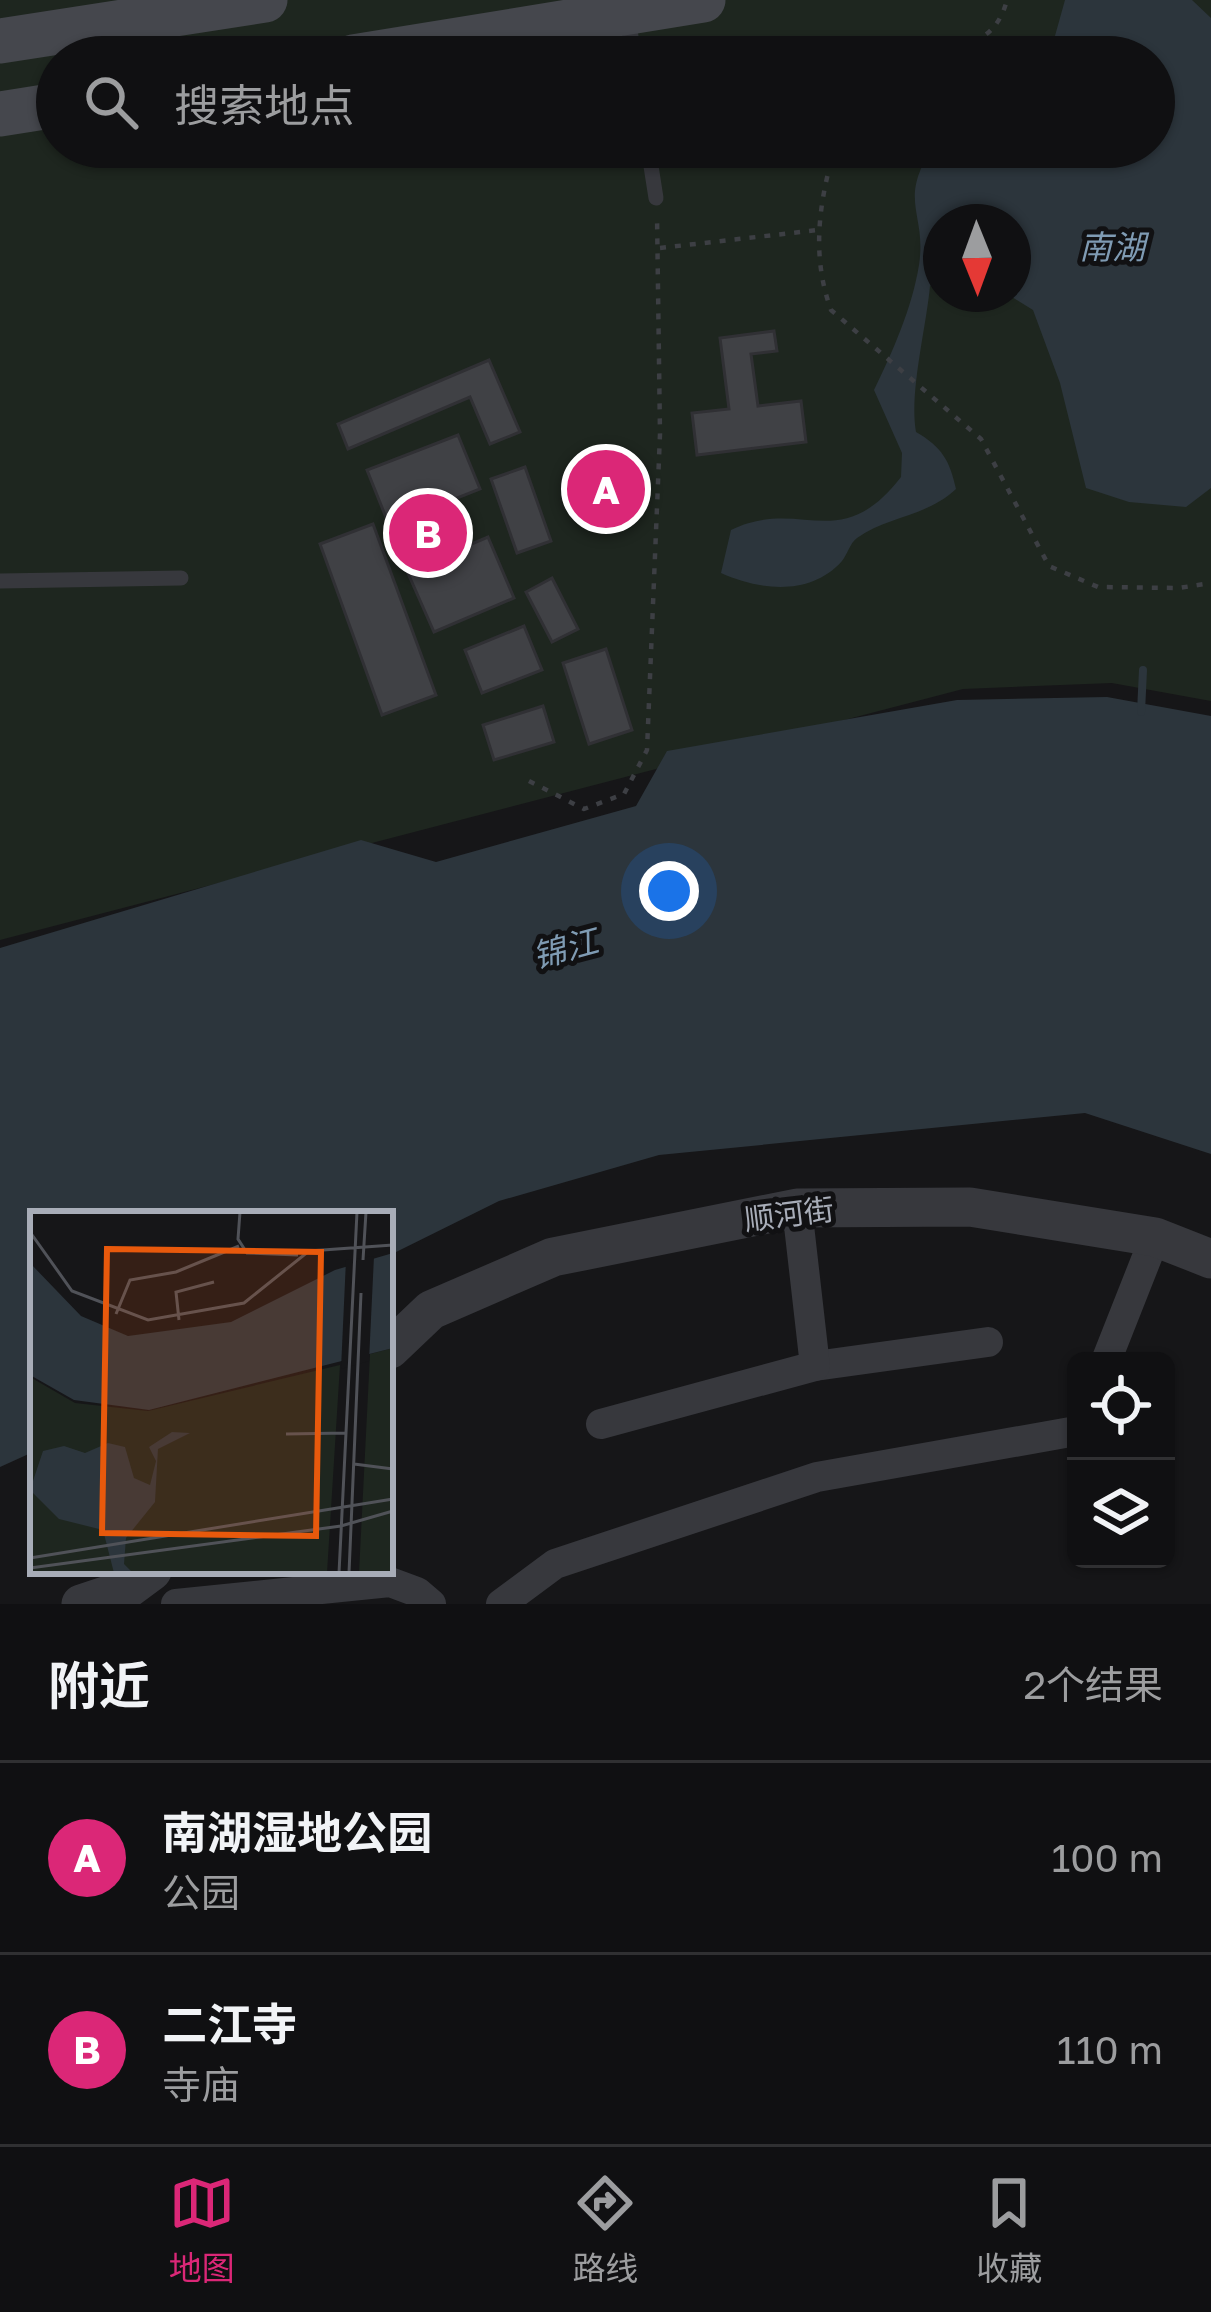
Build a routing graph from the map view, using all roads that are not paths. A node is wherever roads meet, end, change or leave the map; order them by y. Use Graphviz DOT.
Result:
graph roads {
  1 [pos="265,0"];
  2 [pos="704,0"];
  3 [pos="631,35"];
  4 [pos="0,41"];
  5 [pos="36,108"];
  6 [pos="0,114"];
  7 [pos="651,168"];
  8 [pos="656,198"];
  9 [pos="181,578"];
  10 [pos="0,581"];
  11 [pos="797,1208"];
  12 [pos="1155,1237"];
  13 [pos="1211,1259"];
  14 [pos="988,1342"];
  15 [pos="393,1346"];
  16 [pos="1110,1352"];
  17 [pos="815,1366"];
  18 [pos="602,1424"];
  19 [pos="1067,1434"];
  20 [pos="141,1580"];
  21 [pos="81,1604"];
  22 [pos="172,1604"];
  23 [pos="431,1604"];
  24 [pos="500,1604"];
  1 -- 4 [label="main road"];
  2 -- 3 [label="main road"];
  5 -- 6 [label="main road"];
  7 -- 8 [label="lane"];
  9 -- 10 [label="lane"];
  11 -- 12 [label="street, 顺河街"];
  11 -- 15 [label="street, 顺河街"];
  11 -- 17 [label="street"];
  12 -- 13 [label="street, 顺河街"];
  12 -- 16 [label="street"];
  14 -- 17 [label="street"];
  17 -- 18 [label="street"];
  19 -- 24 [label="street"];
  20 -- 21 [label="street"];
  20 -- 22 [label="street"];
  22 -- 23 [label="street"];
}
